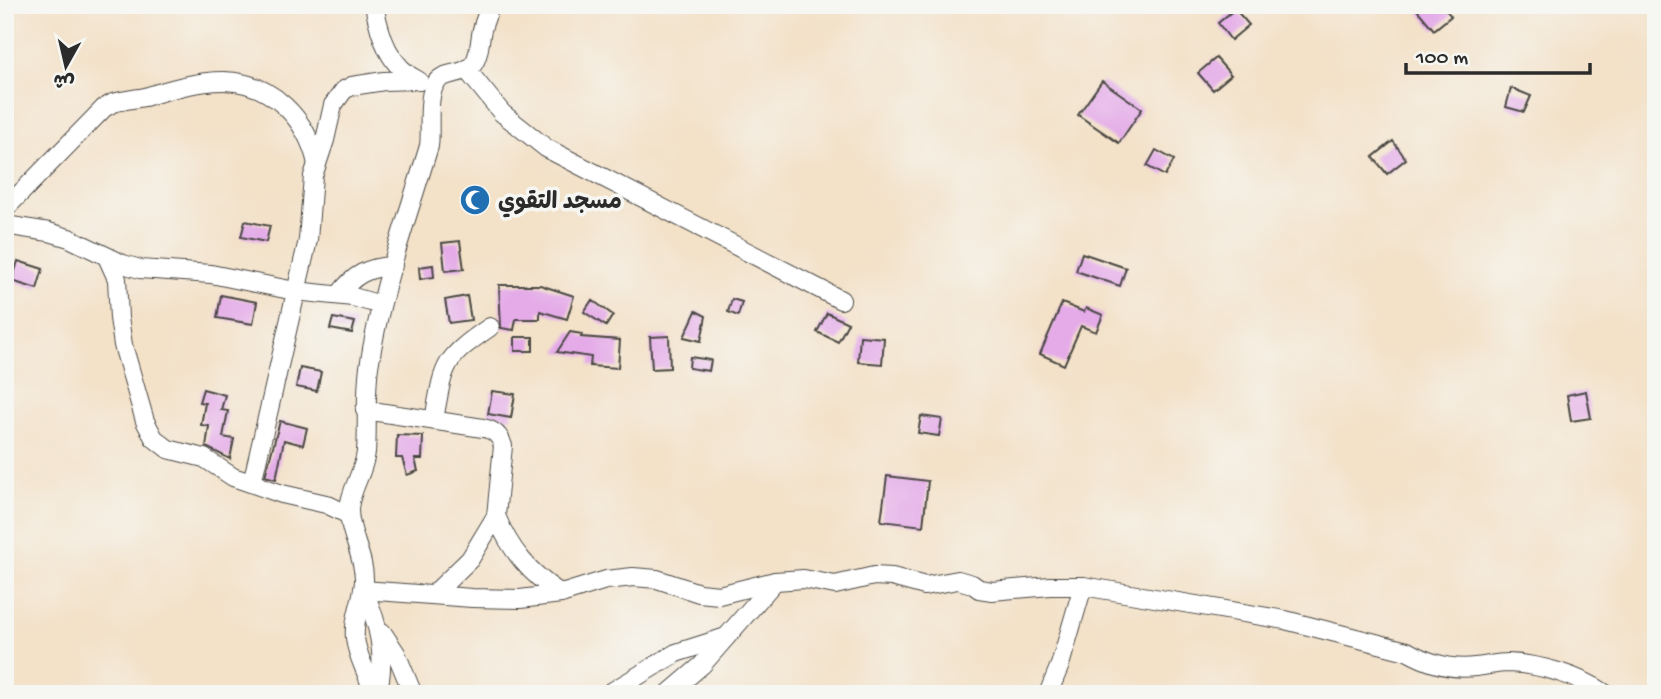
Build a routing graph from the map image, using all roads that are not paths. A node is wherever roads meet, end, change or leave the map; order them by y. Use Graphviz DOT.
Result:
graph roads {
  1 [pos="491,5"];
  2 [pos="374,6"];
  3 [pos="467,70"];
  4 [pos="425,83"];
  5 [pos="317,164"];
  6 [pos="5,209"];
  7 [pos="5,225"];
  8 [pos="107,257"];
  9 [pos="393,266"];
  10 [pos="295,291"];
  11 [pos="339,295"];
  12 [pos="841,300"];
  13 [pos="381,305"];
  14 [pos="489,327"];
  15 [pos="366,410"];
  16 [pos="434,420"];
  17 [pos="252,483"];
  18 [pos="349,515"];
  19 [pos="496,516"];
  20 [pos="775,581"];
  21 [pos="1083,586"];
  22 [pos="363,590"];
  23 [pos="434,594"];
  24 [pos="561,594"];
  25 [pos="378,626"];
  26 [pos="726,637"];
  27 [pos="1585,688"];
  28 [pos="375,694"];
  29 [pos="413,694"];
  30 [pos="608,694"];
  31 [pos="668,694"];
  32 [pos="1048,694"];
  33 [pos="1606,694"];
  1 -- 3 [label="street"];
  2 -- 4 [label="street"];
  3 -- 4 [label="street"];
  3 -- 12 [label="street"];
  4 -- 5 [label="street"];
  4 -- 9 [label="street"];
  5 -- 6 [label="street"];
  5 -- 10 [label="street"];
  7 -- 8 [label="street"];
  8 -- 10 [label="street"];
  8 -- 17 [label="street"];
  9 -- 11 [label="street"];
  9 -- 13 [label="street"];
  10 -- 11 [label="street"];
  10 -- 17 [label="street"];
  11 -- 13 [label="street"];
  13 -- 15 [label="street"];
  14 -- 16 [label="street"];
  15 -- 16 [label="street"];
  15 -- 18 [label="street"];
  16 -- 19 [label="street"];
  17 -- 18 [label="street"];
  18 -- 22 [label="street"];
  19 -- 23 [label="street"];
  19 -- 24 [label="street"];
  20 -- 21 [label="street"];
  20 -- 24 [label="street"];
  20 -- 26 [label="street"];
  21 -- 27 [label="street"];
  21 -- 32 [label="street"];
  22 -- 23 [label="street"];
  22 -- 25 [label="street"];
  22 -- 28 [label="street"];
  23 -- 24 [label="street"];
  25 -- 28 [label="street"];
  25 -- 29 [label="street"];
  26 -- 30 [label="street"];
  26 -- 31 [label="street"];
  27 -- 33 [label="street"];
}
